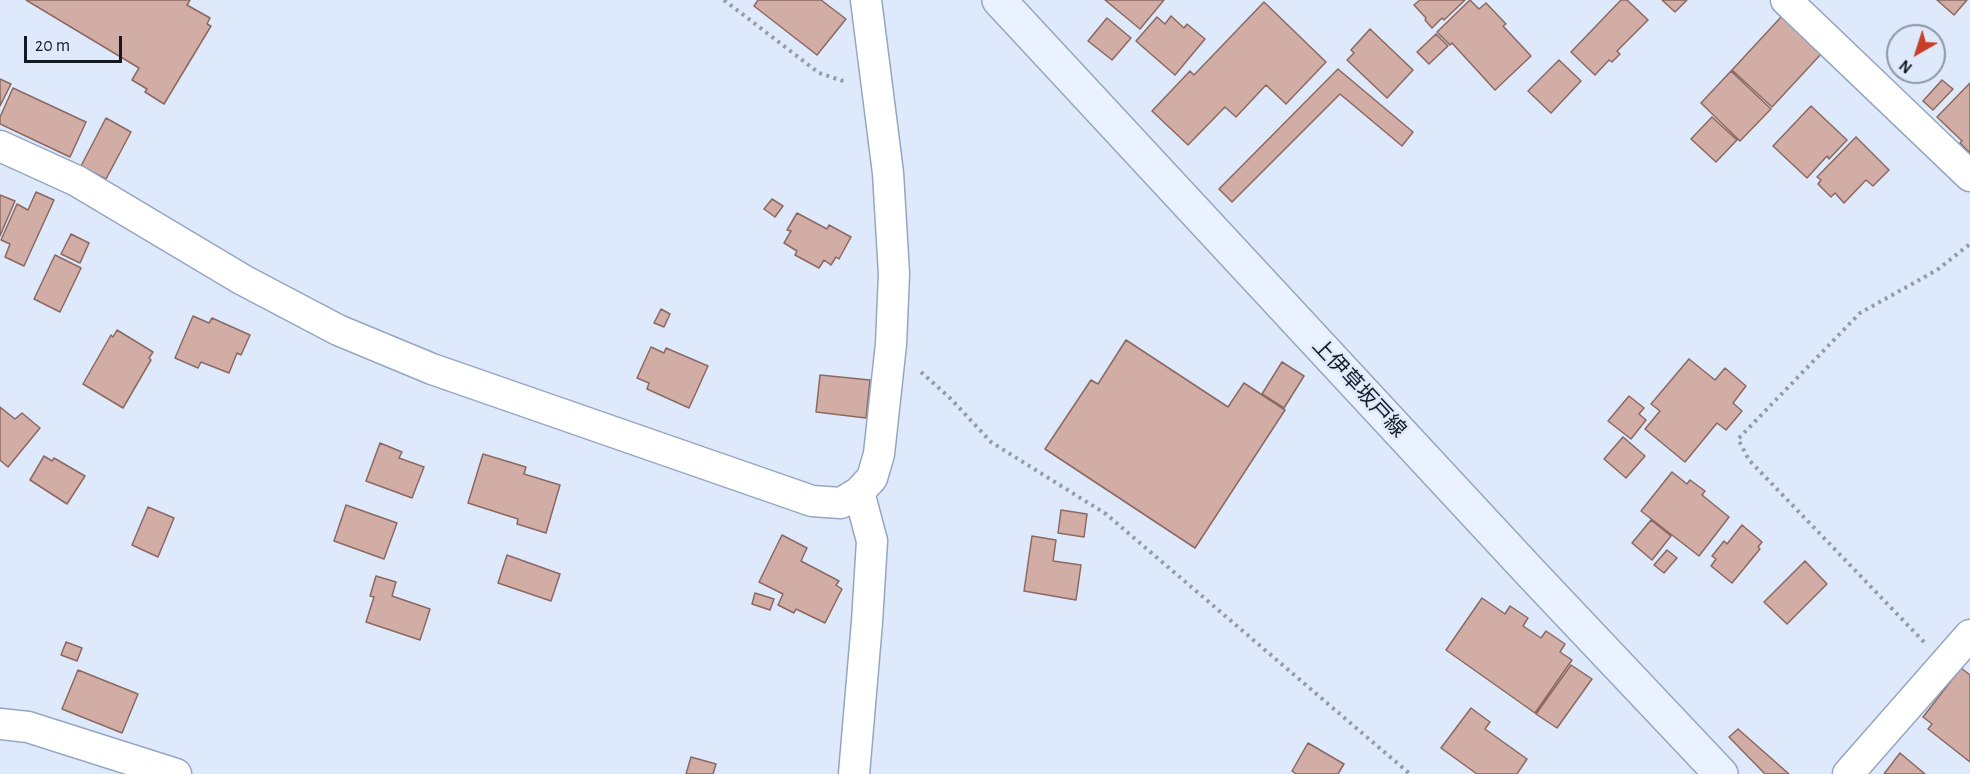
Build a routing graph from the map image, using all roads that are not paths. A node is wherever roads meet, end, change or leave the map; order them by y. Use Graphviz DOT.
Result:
graph roads {
  1 [pos="866,0"];
  2 [pos="999,0"];
  3 [pos="1786,0"];
  4 [pos="0,146"];
  5 [pos="1970,176"];
  6 [pos="859,492"];
  7 [pos="1970,634"];
  8 [pos="0,724"];
  9 [pos="176,774"];
  10 [pos="854,774"];
  11 [pos="1721,774"];
  12 [pos="1848,774"];
  1 -- 6 [label="street"];
  2 -- 11 [label="main road, 上伊草坂戸線"];
  3 -- 5 [label="street"];
  4 -- 6 [label="street"];
  6 -- 10 [label="street"];
  7 -- 12 [label="street"];
  8 -- 9 [label="street"];
}
